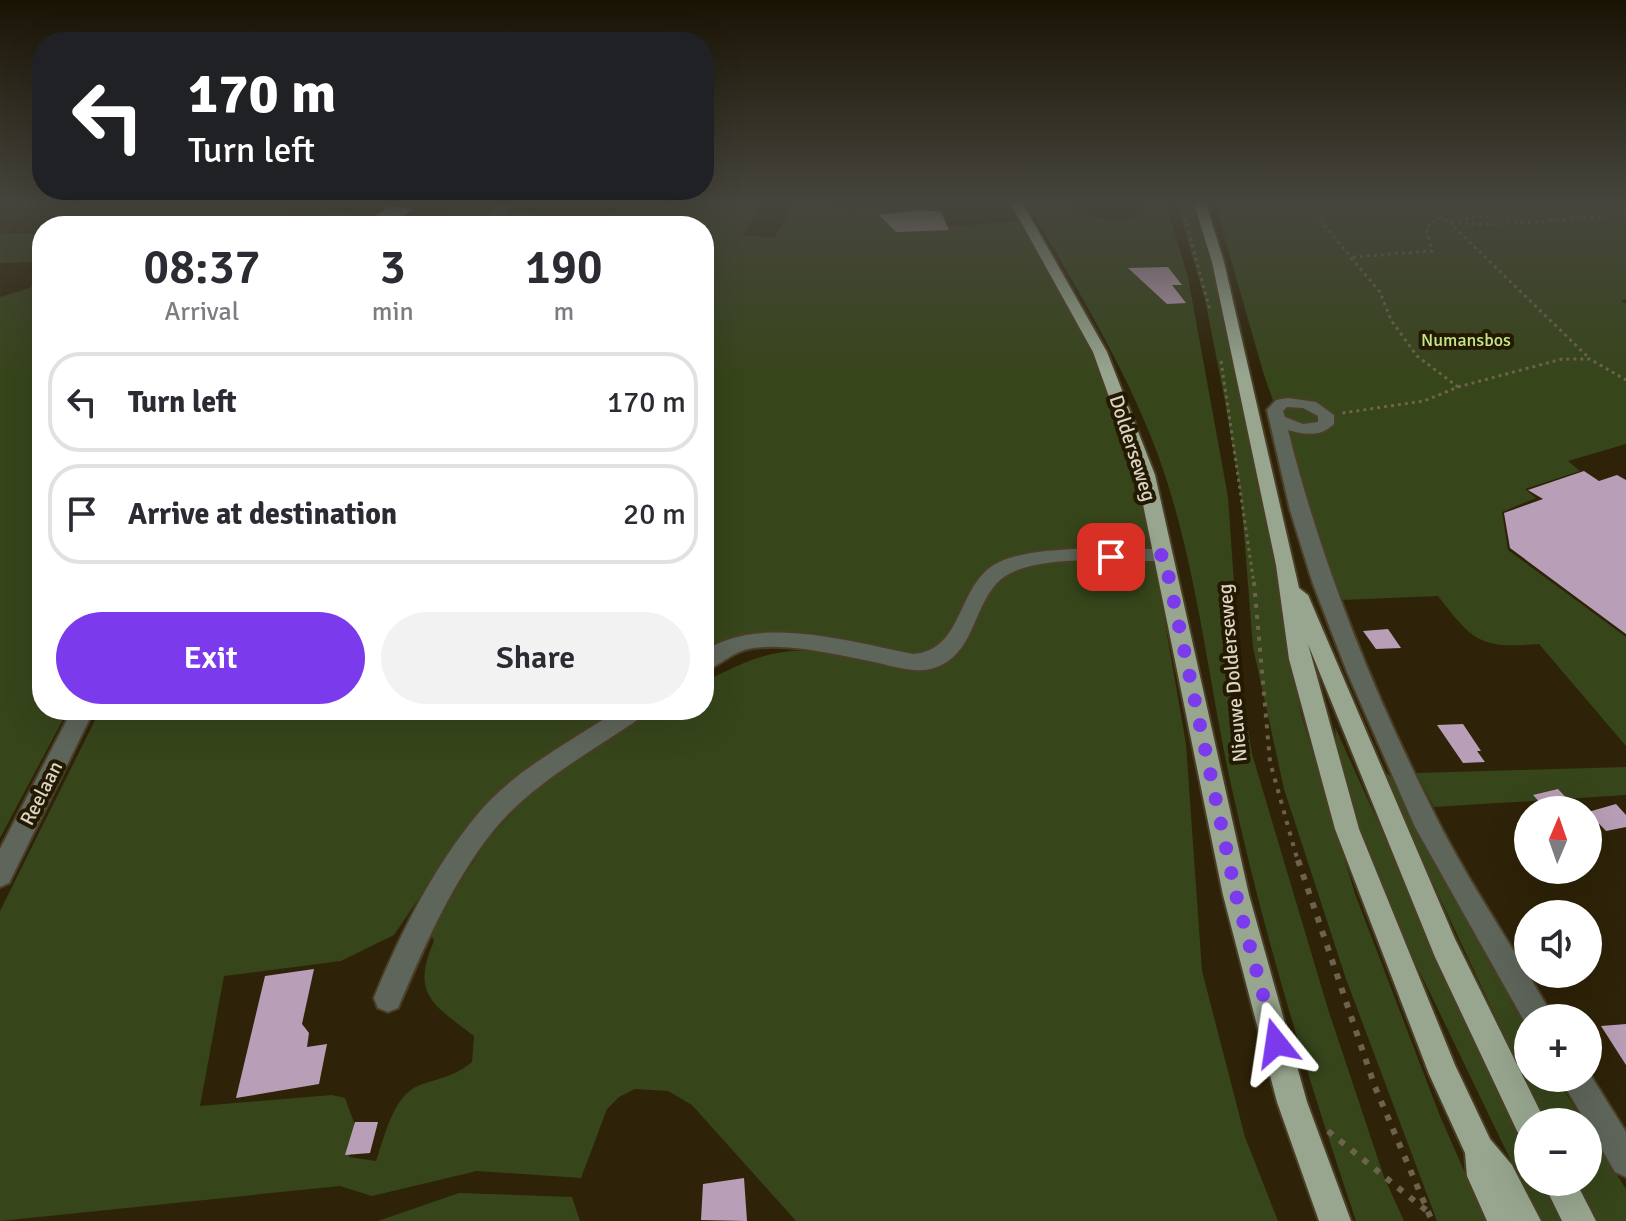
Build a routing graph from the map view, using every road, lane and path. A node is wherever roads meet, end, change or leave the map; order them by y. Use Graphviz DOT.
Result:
graph roads {
  1 [pos="1049,261"];
  2 [pos="1197,261"];
  3 [pos="1218,261"];
  4 [pos="1356,261"];
  5 [pos="1489,261"];
  6 [pos="1213,319"];
  7 [pos="1219,349"];
  8 [pos="1590,359"];
  9 [pos="1626,380"];
  10 [pos="1458,387"];
  11 [pos="1326,415"];
  12 [pos="1280,421"];
  13 [pos="1164,555"];
  14 [pos="1286,565"];
  15 [pos="714,655"];
  16 [pos="78,720"];
  17 [pos="620,720"];
  18 [pos="0,875"];
  19 [pos="388,998"];
  20 [pos="1530,1004"];
  21 [pos="1584,1092"];
  22 [pos="1292,1102"];
  23 [pos="1522,1108"];
  24 [pos="1479,1150"];
  25 [pos="1626,1161"];
  26 [pos="1567,1196"];
  27 [pos="1429,1212"];
  28 [pos="1335,1221"];
  29 [pos="1432,1221"];
  30 [pos="1504,1221"];
  31 [pos="1525,1221"];
  32 [pos="1580,1221"];
  1 -- 13 [label="main road, Dolderseweg"];
  2 -- 6 [label="path"];
  3 -- 14 [label="main road"];
  4 -- 10 [label="path"];
  5 -- 8 [label="path"];
  7 -- 27 [label="path, Nieuwe Dolderseweg"];
  8 -- 9 [label="path"];
  8 -- 10 [label="path"];
  10 -- 11 [label="path"];
  11 -- 12 [label="street"];
  11 -- 12 [label="street"];
  12 -- 20 [label="street"];
  13 -- 15 [label="street"];
  13 -- 22 [label="main road, Dolderseweg"];
  14 -- 23 [label="main road"];
  14 -- 24 [label="main road"];
  16 -- 18 [label="street, Reelaan"];
  17 -- 19 [label="street"];
  21 -- 25 [label="street"];
  22 -- 27 [label="path"];
  22 -- 28 [label="main road, Dolderseweg"];
  24 -- 30 [label="main road"];
  24 -- 31 [label="main road"];
  26 -- 32 [label="main road"];
  27 -- 29 [label="path, Nieuwe Dolderseweg"];
}
